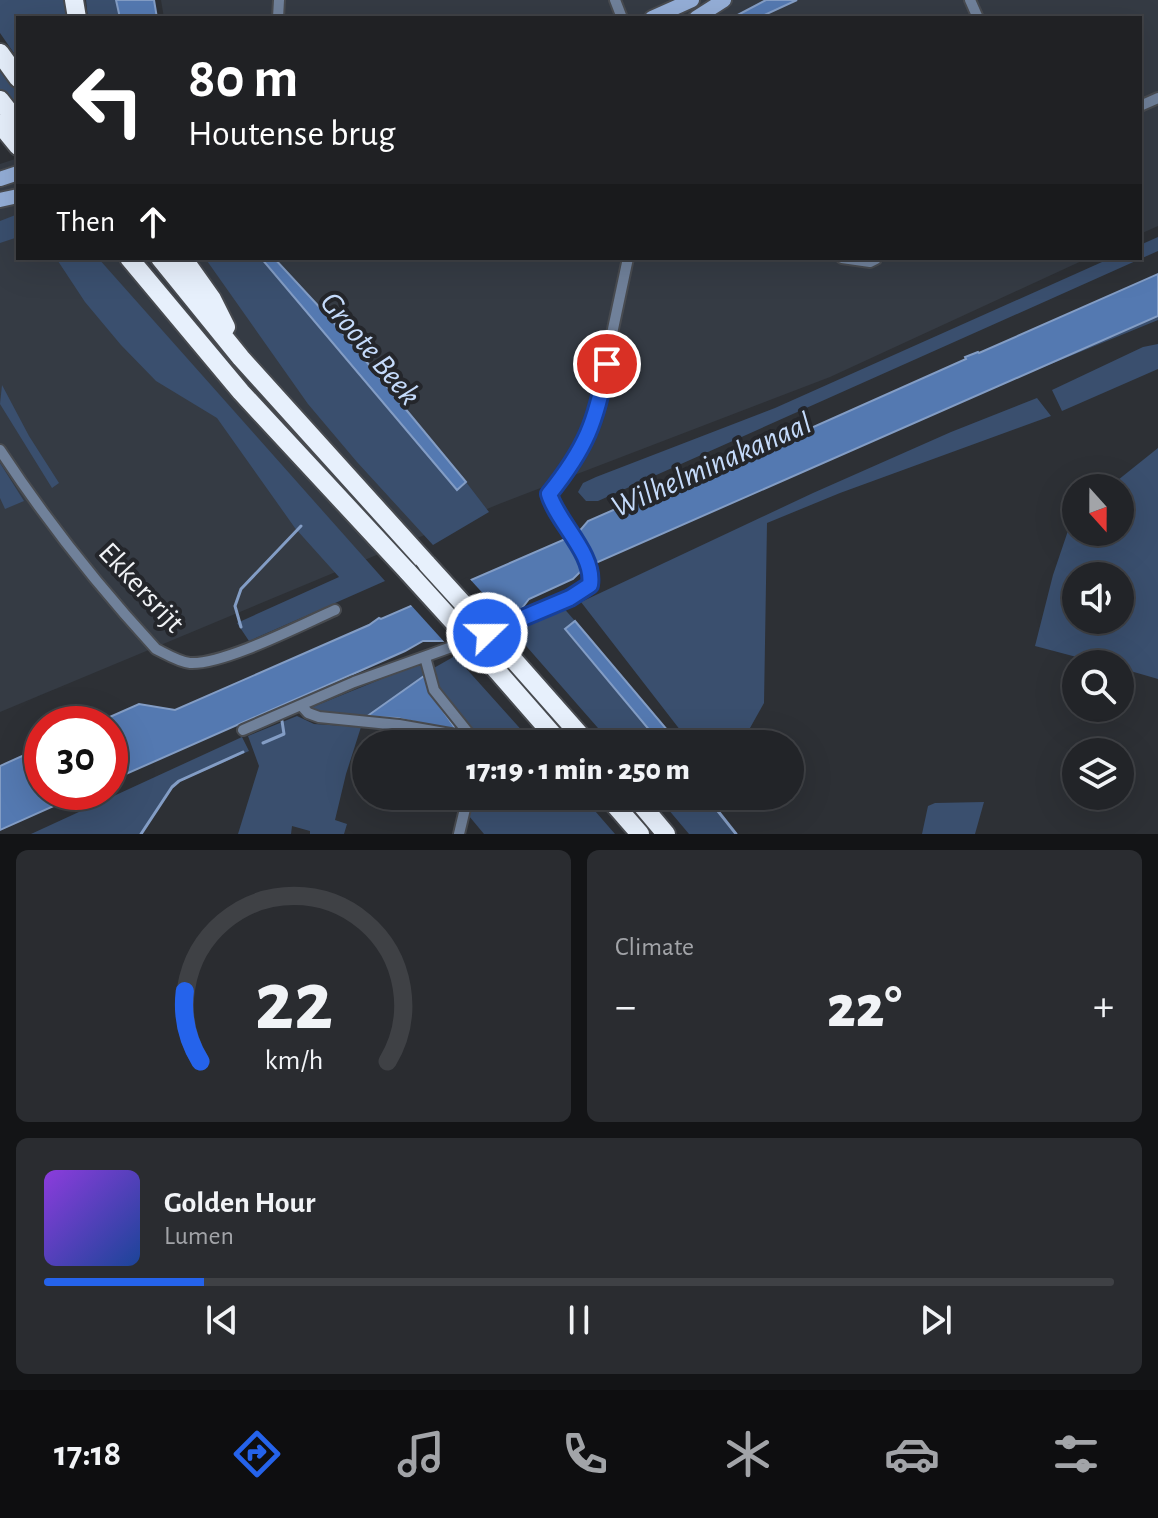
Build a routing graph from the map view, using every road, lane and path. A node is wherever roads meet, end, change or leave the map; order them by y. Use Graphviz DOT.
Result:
graph roads {
  1 [pos="692,0"];
  2 [pos="724,0"];
  3 [pos="656,16"];
  4 [pos="699,16"];
  5 [pos="0,53"];
  6 [pos="16,75"];
  7 [pos="0,100"];
  8 [pos="16,120"];
  9 [pos="0,124"];
  10 [pos="16,144"];
  11 [pos="162,260"];
  12 [pos="184,260"];
  13 [pos="628,260"];
  14 [pos="131,262"];
  15 [pos="241,358"];
  16 [pos="0,450"];
  17 [pos="335,610"];
  18 [pos="425,657"];
  19 [pos="301,705"];
  20 [pos="243,730"];
  21 [pos="422,730"];
  22 [pos="465,730"];
  23 [pos="549,730"];
  24 [pos="576,730"];
  25 [pos="465,810"];
  26 [pos="619,810"];
  27 [pos="646,810"];
  28 [pos="459,834"];
  29 [pos="640,834"];
  30 [pos="666,834"];
  1 -- 3 [label="main road"];
  2 -- 4 [label="main road"];
  5 -- 6 [label="highway"];
  7 -- 8 [label="highway"];
  9 -- 10 [label="highway"];
  11 -- 15 [label="highway"];
  12 -- 15 [label="highway"];
  13 -- 18 [label="street"];
  14 -- 23 [label="highway, bridge"];
  15 -- 24 [label="highway, bridge"];
  16 -- 17 [label="street, Ekkersrijt"];
  18 -- 19 [label="street"];
  18 -- 22 [label="street"];
  19 -- 20 [label="street"];
  19 -- 21 [label="street"];
  25 -- 28 [label="street"];
  26 -- 29 [label="highway"];
  27 -- 30 [label="highway"];
}
